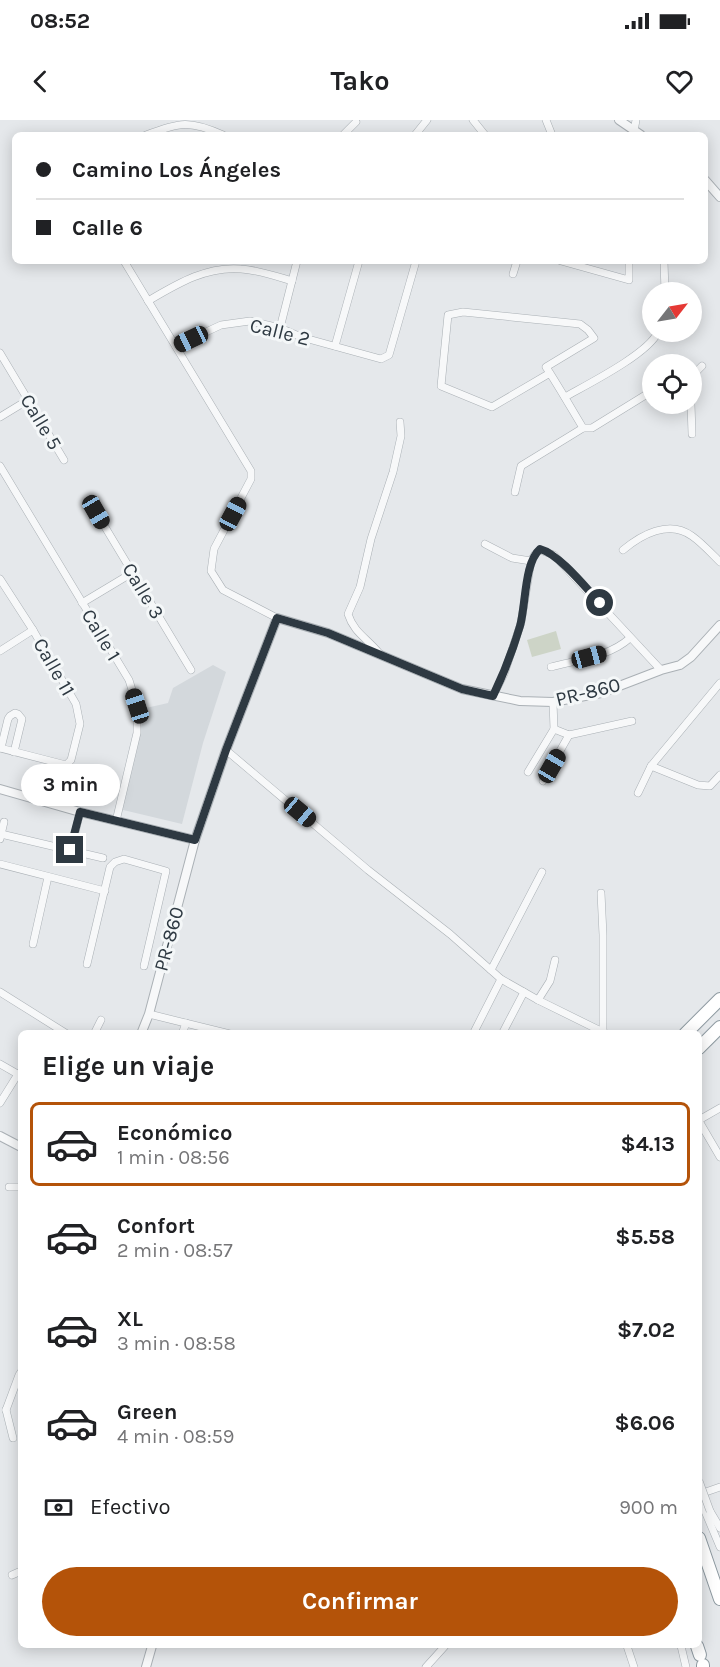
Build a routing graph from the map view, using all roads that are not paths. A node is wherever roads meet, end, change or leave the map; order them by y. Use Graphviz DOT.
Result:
graph roads {
  1 [pos="427,120"];
  2 [pos="473,120"];
  3 [pos="618,120"];
  4 [pos="356,122"];
  5 [pos="154,132"];
  6 [pos="218,132"];
  7 [pos="346,132"];
  8 [pos="417,132"];
  9 [pos="483,132"];
  10 [pos="636,132"];
  11 [pos="708,183"];
  12 [pos="720,197"];
  13 [pos="126,264"];
  14 [pos="296,264"];
  15 [pos="358,264"];
  16 [pos="415,264"];
  17 [pos="516,264"];
  18 [pos="582,264"];
  19 [pos="628,264"];
  20 [pos="664,264"];
  21 [pos="513,274"];
  22 [pos="292,281"];
  23 [pos="665,282"];
  24 [pos="148,301"];
  25 [pos="280,328"];
  26 [pos="651,342"];
  27 [pos="176,346"];
  28 [pos="335,346"];
  29 [pos="0,353"];
  30 [pos="550,373"];
  31 [pos="565,397"];
  32 [pos="642,397"];
  33 [pos="28,400"];
  34 [pos="691,414"];
  35 [pos="0,417"];
  36 [pos="400,422"];
  37 [pos="583,428"];
  38 [pos="692,434"];
  39 [pos="64,460"];
  40 [pos="0,466"];
  41 [pos="515,492"];
  42 [pos="96,512"];
  43 [pos="485,544"];
  44 [pos="622,550"];
  45 [pos="531,561"];
  46 [pos="720,562"];
  47 [pos="132,573"];
  48 [pos="1,582"];
  49 [pos="82,603"];
  50 [pos="277,618"];
  51 [pos="720,625"];
  52 [pos="33,630"];
  53 [pos="630,638"];
  54 [pos="0,651"];
  55 [pos="379,653"];
  56 [pos="551,667"];
  57 [pos="191,670"];
  58 [pos="661,670"];
  59 [pos="720,683"];
  60 [pos="493,696"];
  61 [pos="553,702"];
  62 [pos="632,721"];
  63 [pos="554,729"];
  64 [pos="569,735"];
  65 [pos="0,748"];
  66 [pos="226,750"];
  67 [pos="14,752"];
  68 [pos="651,766"];
  69 [pos="528,772"];
  70 [pos="720,775"];
  71 [pos="543,781"];
  72 [pos="0,789"];
  73 [pos="638,792"];
  74 [pos="80,812"];
  75 [pos="116,821"];
  76 [pos="4,822"];
  77 [pos="1,836"];
  78 [pos="195,840"];
  79 [pos="70,850"];
  80 [pos="103,858"];
  81 [pos="0,864"];
  82 [pos="542,872"];
  83 [pos="48,877"];
  84 [pos="105,891"];
  85 [pos="601,893"];
  86 [pos="33,944"];
  87 [pos="555,960"];
  88 [pos="87,964"];
  89 [pos="144,966"];
  90 [pos="491,970"];
  91 [pos="501,979"];
  92 [pos="0,992"];
  93 [pos="524,992"];
  94 [pos="720,999"];
  95 [pos="538,1000"];
  96 [pos="149,1014"];
  97 [pos="101,1020"];
  98 [pos="186,1023"];
  99 [pos="720,1027"];
  100 [pos="61,1030"];
  101 [pos="96,1030"];
  102 [pos="143,1030"];
  103 [pos="183,1030"];
  104 [pos="214,1030"];
  105 [pos="475,1030"];
  106 [pos="504,1030"];
  107 [pos="601,1030"];
  108 [pos="605,1030"];
  109 [pos="689,1030"];
  110 [pos="702,1045"];
  111 [pos="0,1064"];
  112 [pos="18,1074"];
  113 [pos="18,1076"];
  114 [pos="0,1103"];
  115 [pos="720,1108"];
  116 [pos="702,1118"];
  117 [pos="702,1125"];
  118 [pos="0,1136"];
  119 [pos="18,1145"];
  120 [pos="720,1157"];
  121 [pos="9,1187"];
  122 [pos="18,1187"];
  123 [pos="18,1377"];
  124 [pos="3,1410"];
  125 [pos="13,1438"];
  126 [pos="720,1487"];
  127 [pos="702,1492"];
  128 [pos="702,1495"];
  129 [pos="702,1502"];
  130 [pos="707,1511"];
  131 [pos="720,1528"];
  132 [pos="702,1547"];
  133 [pos="720,1547"];
  134 [pos="18,1572"];
  135 [pos="12,1575"];
  136 [pos="720,1599"];
  137 [pos="151,1648"];
  138 [pos="443,1648"];
  139 [pos="628,1648"];
  140 [pos="682,1648"];
  141 [pos="146,1667"];
  142 [pos="426,1667"];
  143 [pos="634,1667"];
  144 [pos="687,1667"];
  1 -- 8 [label="street"];
  2 -- 9 [label="street"];
  3 -- 10 [label="street"];
  4 -- 7 [label="street"];
  5 -- 6 [label="street"];
  11 -- 12 [label="street"];
  13 -- 24 [label="street"];
  14 -- 22 [label="street"];
  15 -- 28 [label="street"];
  16 -- 28 [label="street, Calle 2"];
  17 -- 21 [label="street"];
  18 -- 19 [label="street"];
  20 -- 23 [label="street"];
  22 -- 24 [label="street"];
  22 -- 25 [label="street"];
  24 -- 27 [label="street"];
  25 -- 27 [label="street, Calle 2"];
  25 -- 28 [label="street, Calle 2"];
  26 -- 31 [label="street"];
  27 -- 50 [label="street"];
  29 -- 33 [label="street, Calle 5"];
  30 -- 30 [label="street"];
  30 -- 31 [label="street"];
  31 -- 37 [label="street"];
  32 -- 37 [label="street"];
  33 -- 35 [label="street"];
  33 -- 39 [label="street, Calle 5"];
  34 -- 38 [label="street"];
  36 -- 55 [label="street"];
  37 -- 41 [label="street"];
  40 -- 49 [label="street, Calle 1"];
  42 -- 47 [label="street, Calle 3"];
  43 -- 45 [label="street"];
  44 -- 46 [label="street"];
  45 -- 53 [label="street"];
  45 -- 60 [label="street"];
  47 -- 49 [label="street"];
  47 -- 57 [label="street, Calle 3"];
  48 -- 52 [label="street, Calle 11"];
  49 -- 75 [label="street, Calle 1"];
  50 -- 55 [label="street, PR-860 / PR-860"];
  50 -- 66 [label="street, PR-860 / PR-860"];
  51 -- 58 [label="street, PR-860 / PR-860"];
  52 -- 54 [label="street"];
  52 -- 67 [label="street, Calle 11"];
  53 -- 56 [label="street"];
  53 -- 58 [label="street"];
  55 -- 60 [label="street, PR-860 / PR-860"];
  58 -- 61 [label="street, PR-860 / PR-860"];
  59 -- 68 [label="street"];
  60 -- 61 [label="street, PR-860 / PR-860"];
  61 -- 63 [label="street"];
  62 -- 64 [label="street"];
  63 -- 64 [label="street"];
  63 -- 69 [label="street"];
  64 -- 71 [label="street"];
  65 -- 67 [label="street"];
  65 -- 67 [label="street"];
  66 -- 78 [label="street, PR-860 / PR-860"];
  66 -- 90 [label="street"];
  68 -- 70 [label="street"];
  68 -- 73 [label="street"];
  72 -- 74 [label="street"];
  74 -- 75 [label="street"];
  74 -- 79 [label="street"];
  75 -- 78 [label="street"];
  76 -- 77 [label="street"];
  77 -- 79 [label="street"];
  78 -- 96 [label="street, PR-860 / PR-860"];
  79 -- 80 [label="street"];
  81 -- 83 [label="street"];
  82 -- 90 [label="street"];
  83 -- 84 [label="street"];
  83 -- 86 [label="street"];
  84 -- 88 [label="street"];
  84 -- 89 [label="street"];
  85 -- 108 [label="street"];
  87 -- 95 [label="street"];
  90 -- 91 [label="street"];
  91 -- 93 [label="street"];
  91 -- 105 [label="street"];
  92 -- 100 [label="street"];
  93 -- 95 [label="street"];
  93 -- 106 [label="street"];
  94 -- 109 [label="highway"];
  95 -- 107 [label="street"];
  96 -- 98 [label="street"];
  96 -- 102 [label="street, PR-860 / PR-860"];
  97 -- 101 [label="street"];
  98 -- 103 [label="street"];
  98 -- 104 [label="street"];
  99 -- 110 [label="highway"];
  111 -- 112 [label="street"];
  113 -- 114 [label="street"];
  115 -- 116 [label="street"];
  117 -- 120 [label="street"];
  118 -- 119 [label="street"];
  121 -- 122 [label="street"];
  123 -- 124 [label="street"];
  124 -- 125 [label="street"];
  126 -- 128 [label="street"];
  127 -- 130 [label="street, bridge"];
  129 -- 130 [label="street"];
  130 -- 131 [label="street"];
  130 -- 133 [label="street"];
  132 -- 136 [label="highway"];
  134 -- 135 [label="street"];
  137 -- 141 [label="street"];
  138 -- 142 [label="street"];
  139 -- 143 [label="street"];
  140 -- 144 [label="street"];
}
